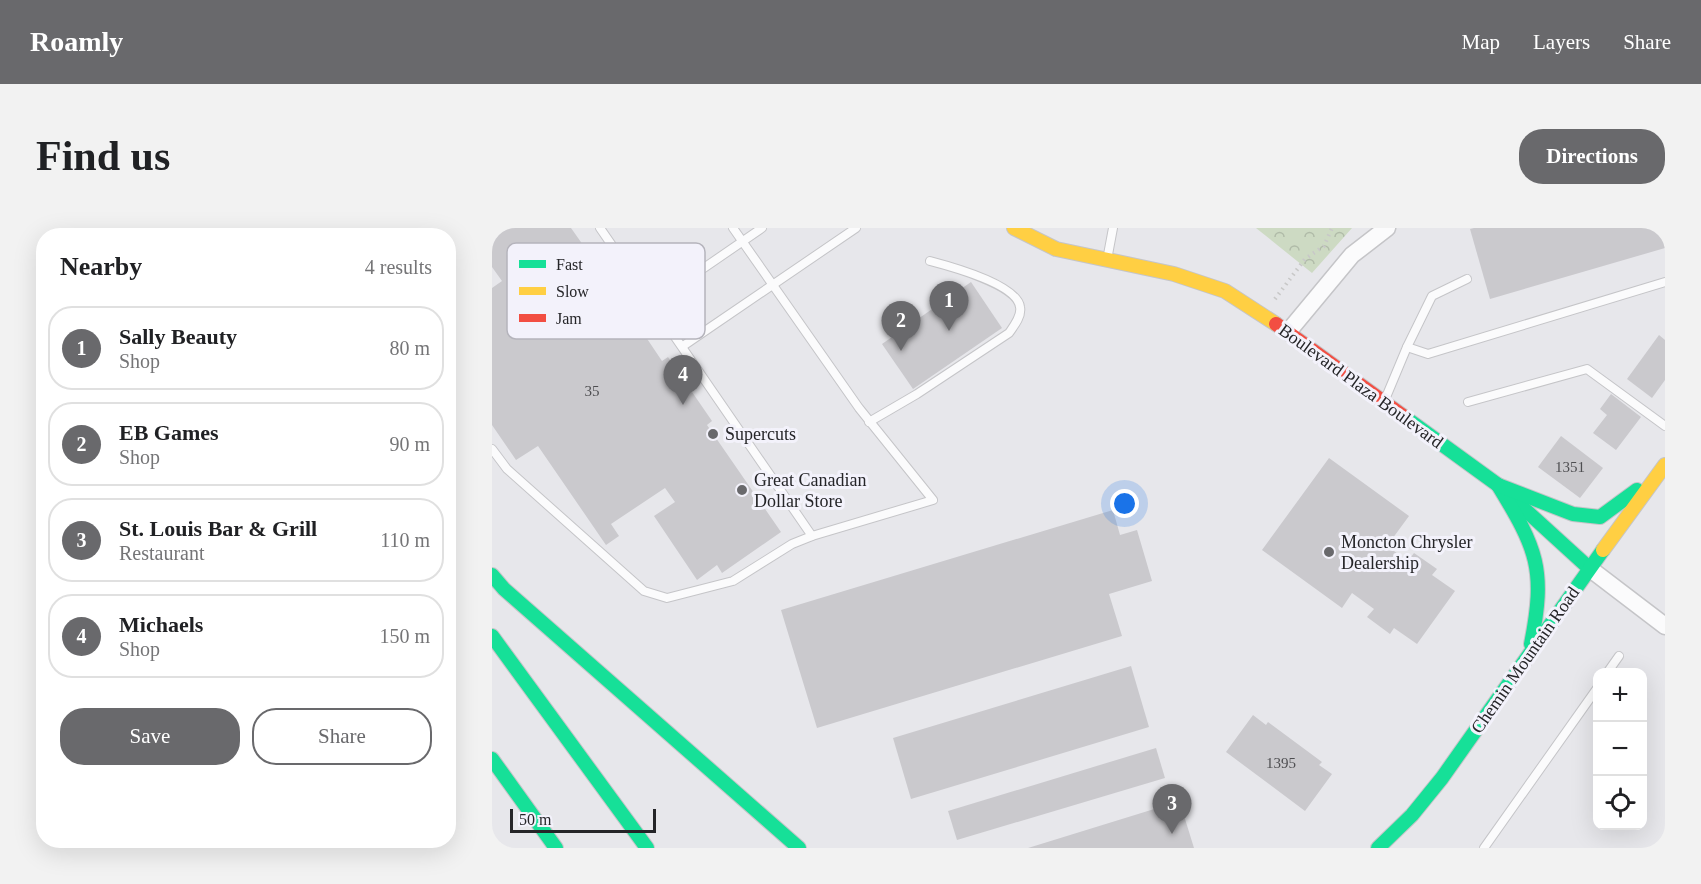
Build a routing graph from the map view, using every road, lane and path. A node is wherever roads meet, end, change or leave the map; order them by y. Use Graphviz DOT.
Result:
graph roads {
  1 [pos="600,228"];
  2 [pos="733,228"];
  3 [pos="762,228"];
  4 [pos="856,228"];
  5 [pos="1014,228"];
  6 [pos="1113,228"];
  7 [pos="1332,228"];
  8 [pos="1387,228"];
  9 [pos="742,242"];
  10 [pos="611,243"];
  11 [pos="930,261"];
  12 [pos="1107,261"];
  13 [pos="705,267"];
  14 [pos="1467,279"];
  15 [pos="1665,282"];
  16 [pos="772,285"];
  17 [pos="1264,315"];
  18 [pos="705,331"];
  19 [pos="1288,332"];
  20 [pos="678,339"];
  21 [pos="693,339"];
  22 [pos="683,346"];
  23 [pos="1407,347"];
  24 [pos="1384,402"];
  25 [pos="1468,402"];
  26 [pos="869,422"];
  27 [pos="1665,426"];
  28 [pos="492,449"];
  29 [pos="1662,470"];
  30 [pos="1498,485"];
  31 [pos="812,536"];
  32 [pos="1589,568"];
  33 [pos="492,575"];
  34 [pos="1665,626"];
  35 [pos="492,636"];
  36 [pos="1619,656"];
  37 [pos="1529,657"];
  38 [pos="1610,668"];
  39 [pos="1593,694"];
  40 [pos="492,759"];
  41 [pos="1393,842"];
  42 [pos="556,848"];
  43 [pos="647,848"];
  44 [pos="799,848"];
  45 [pos="1378,848"];
  46 [pos="1484,848"];
  1 -- 10 [label="lane"];
  2 -- 9 [label="lane"];
  3 -- 9 [label="lane"];
  4 -- 16 [label="lane"];
  5 -- 12 [label="main road, Boulevard Plaza Boulevard"];
  6 -- 12 [label="lane"];
  7 -- 17 [label="path"];
  8 -- 19 [label="street"];
  9 -- 13 [label="lane"];
  9 -- 16 [label="lane"];
  11 -- 26 [label="lane"];
  12 -- 17 [label="main road, Boulevard Plaza Boulevard"];
  14 -- 23 [label="lane"];
  15 -- 23 [label="lane"];
  16 -- 18 [label="lane"];
  16 -- 26 [label="lane"];
  17 -- 19 [label="main road, Boulevard Plaza Boulevard"];
  19 -- 24 [label="main road, Boulevard Plaza Boulevard"];
  20 -- 22 [label="lane"];
  21 -- 22 [label="lane"];
  22 -- 31 [label="lane"];
  23 -- 24 [label="lane"];
  24 -- 30 [label="main road, Boulevard Plaza Boulevard"];
  25 -- 27 [label="lane"];
  26 -- 31 [label="lane"];
  28 -- 31 [label="lane"];
  29 -- 30 [label="main road"];
  29 -- 32 [label="main road, Chemin Mountain Road"];
  30 -- 32 [label="main road, Boulevard Plaza Boulevard"];
  30 -- 37 [label="main road"];
  32 -- 34 [label="street, Boulevard Plaza Boulevard"];
  32 -- 37 [label="main road, Chemin Mountain Road"];
  33 -- 44 [label="main road"];
  35 -- 43 [label="main road"];
  36 -- 38 [label="lane"];
  37 -- 41 [label="main road, Chemin Mountain Road"];
  39 -- 46 [label="lane"];
  40 -- 42 [label="main road"];
  41 -- 45 [label="main road, Chemin Mountain Road"];
}
